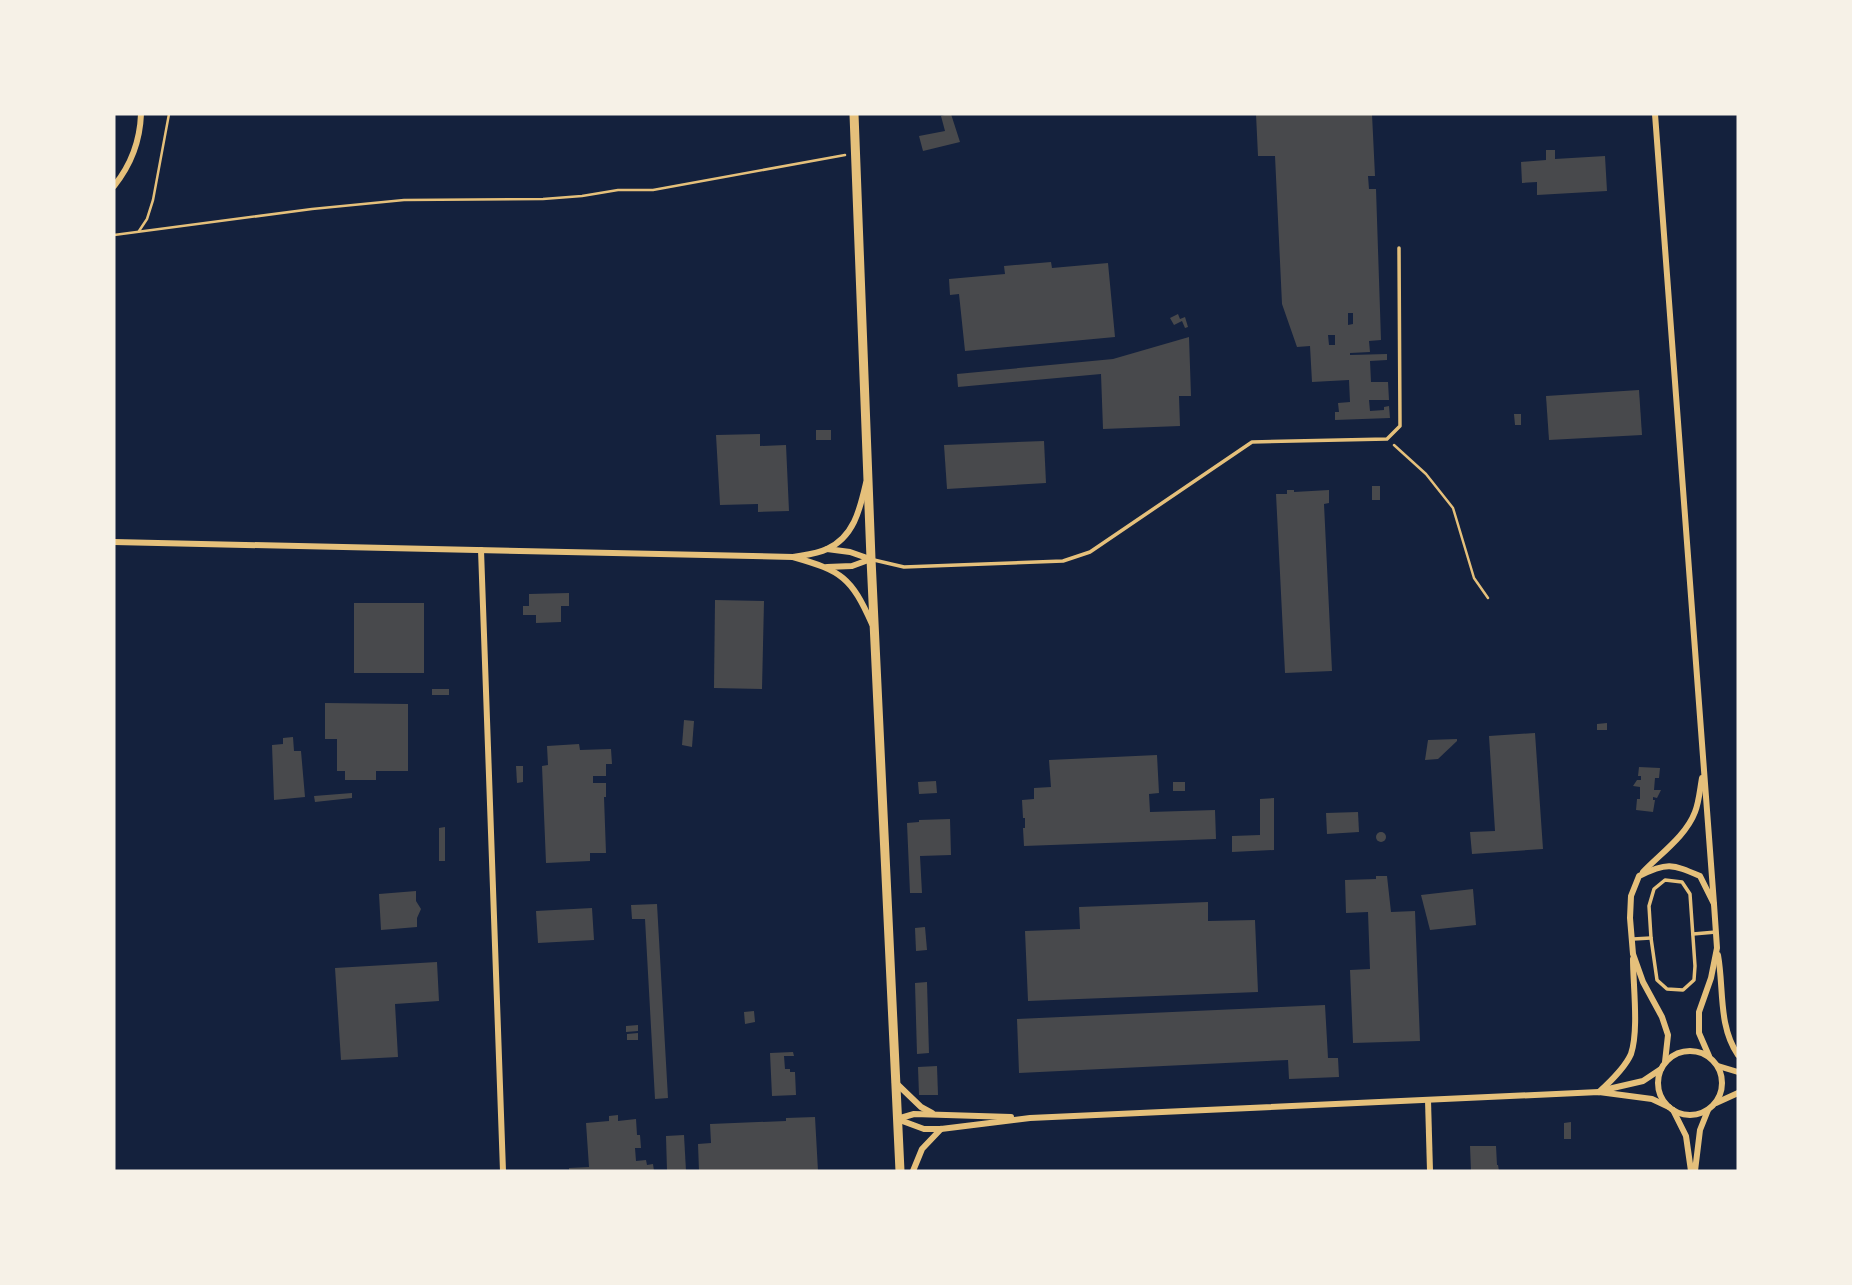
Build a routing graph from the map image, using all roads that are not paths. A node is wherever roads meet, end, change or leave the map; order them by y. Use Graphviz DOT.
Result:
graph roads {
  1 [pos="141,114"];
  2 [pos="854,114"];
  3 [pos="1656,114"];
  4 [pos="114,186"];
  5 [pos="1399,248"];
  6 [pos="869,471"];
  7 [pos="114,542"];
  8 [pos="827,549"];
  9 [pos="481,550"];
  10 [pos="793,557"];
  11 [pos="872,559"];
  12 [pos="825,567"];
  13 [pos="875,632"];
  14 [pos="1704,769"];
  15 [pos="1639,876"];
  16 [pos="1714,904"];
  17 [pos="1716,932"];
  18 [pos="1693,934"];
  19 [pos="1651,938"];
  20 [pos="1632,939"];
  21 [pos="1717,948"];
  22 [pos="1633,954"];
  23 [pos="1738,1055"];
  24 [pos="1709,1056"];
  25 [pos="1663,1065"];
  26 [pos="1718,1066"];
  27 [pos="1738,1072"];
  28 [pos="895,1082"];
  29 [pos="1599,1092"];
  30 [pos="1738,1093"];
  31 [pos="1428,1100"];
  32 [pos="1715,1104"];
  33 [pos="1671,1109"];
  34 [pos="1708,1110"];
  35 [pos="934,1114"];
  36 [pos="1030,1118"];
  37 [pos="897,1119"];
  38 [pos="941,1129"];
  39 [pos="503,1171"];
  40 [pos="900,1171"];
  41 [pos="913,1171"];
  42 [pos="1430,1171"];
  43 [pos="1693,1171"];
  1 -- 4 [label="street"];
  2 -- 6 [label="main road"];
  3 -- 14 [label="street"];
  5 -- 11 [label="lane"];
  6 -- 8 [label="street"];
  6 -- 11 [label="main road"];
  7 -- 9 [label="street"];
  8 -- 10 [label="street"];
  8 -- 11 [label="street"];
  9 -- 10 [label="street"];
  9 -- 39 [label="street"];
  10 -- 12 [label="street"];
  11 -- 12 [label="street"];
  11 -- 13 [label="main road"];
  12 -- 13 [label="street"];
  13 -- 28 [label="main road"];
  14 -- 15 [label="street"];
  14 -- 16 [label="street"];
  15 -- 16 [label="street"];
  15 -- 20 [label="street"];
  16 -- 17 [label="street"];
  17 -- 18 [label="lane"];
  17 -- 21 [label="street"];
  18 -- 19 [label="lane"];
  18 -- 19 [label="lane"];
  19 -- 20 [label="lane"];
  20 -- 22 [label="street"];
  21 -- 23 [label="street"];
  21 -- 24 [label="street"];
  22 -- 25 [label="street"];
  22 -- 29 [label="street"];
  24 -- 25 [label="street"];
  24 -- 26 [label="street"];
  25 -- 29 [label="street"];
  25 -- 33 [label="street"];
  26 -- 27 [label="street"];
  26 -- 32 [label="street"];
  28 -- 35 [label="street"];
  28 -- 37 [label="main road"];
  29 -- 31 [label="street"];
  29 -- 33 [label="street"];
  30 -- 32 [label="street"];
  31 -- 36 [label="street"];
  31 -- 42 [label="street"];
  32 -- 34 [label="street"];
  33 -- 34 [label="street"];
  33 -- 43 [label="street"];
  34 -- 43 [label="street"];
  35 -- 36 [label="street"];
  35 -- 37 [label="street"];
  36 -- 38 [label="street"];
  37 -- 38 [label="street"];
  37 -- 40 [label="main road"];
  38 -- 41 [label="street"];
}
